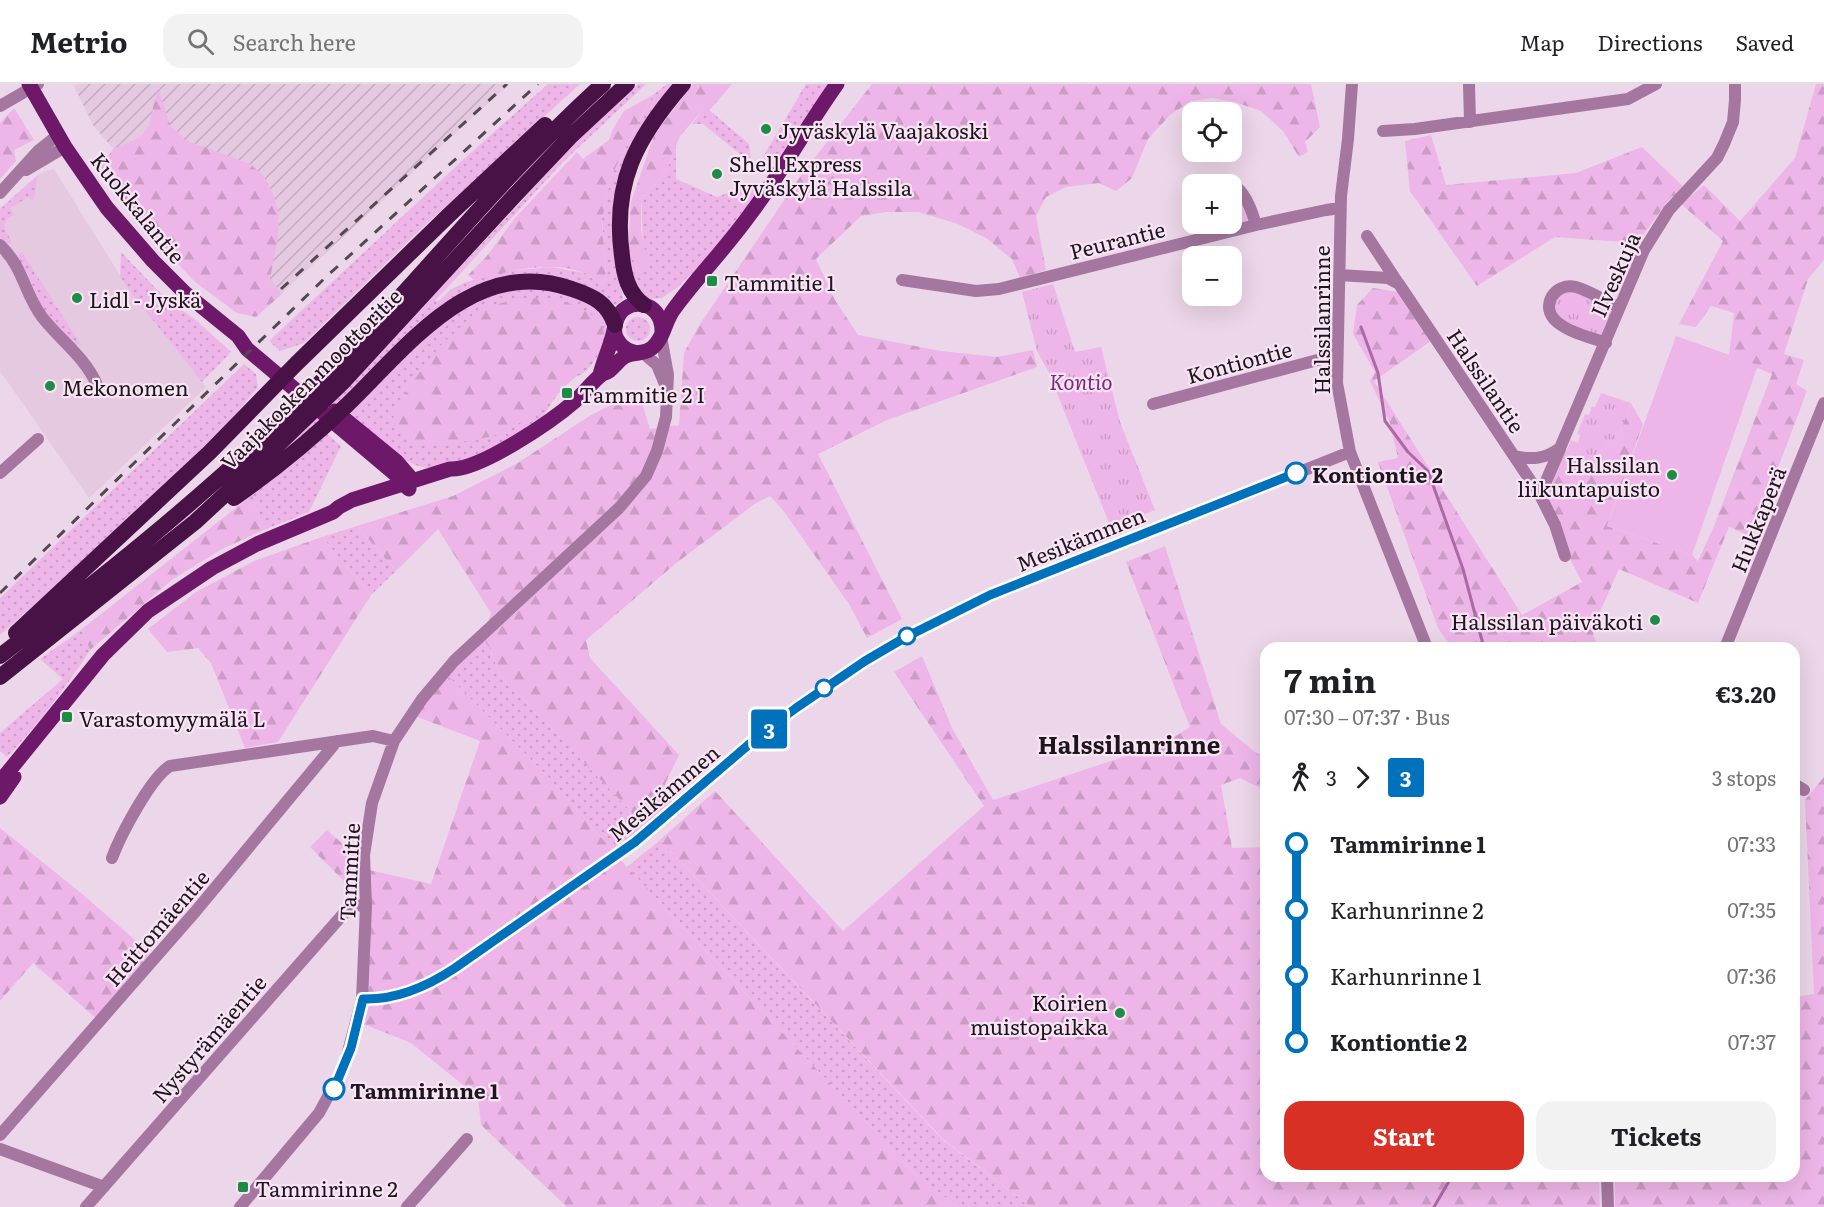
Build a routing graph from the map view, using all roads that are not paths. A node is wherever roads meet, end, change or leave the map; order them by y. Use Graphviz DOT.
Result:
graph roads {
  1 [pos="29,84"];
  2 [pos="38,84"];
  3 [pos="627,84"];
  4 [pos="683,84"];
  5 [pos="837,84"];
  6 [pos="1352,84"];
  7 [pos="1469,84"];
  8 [pos="1656,84"];
  9 [pos="1735,84"];
  10 [pos="600,86"];
  11 [pos="0,106"];
  12 [pos="1470,122"];
  13 [pos="1383,131"];
  14 [pos="61,141"];
  15 [pos="0,193"];
  16 [pos="1242,193"];
  17 [pos="1340,208"];
  18 [pos="1256,225"];
  19 [pos="1208,234"];
  20 [pos="1367,236"];
  21 [pos="1209,237"];
  22 [pos="0,245"];
  23 [pos="704,273"];
  24 [pos="1339,275"];
  25 [pos="902,280"];
  26 [pos="1399,284"];
  27 [pos="646,306"];
  28 [pos="1619,307"];
  29 [pos="615,327"];
  30 [pos="662,334"];
  31 [pos="1606,343"];
  32 [pos="641,352"];
  33 [pos="1336,355"];
  34 [pos="285,375"];
  35 [pos="600,375"];
  36 [pos="97,385"];
  37 [pos="666,395"];
  38 [pos="1153,404"];
  39 [pos="1824,404"];
  40 [pos="38,439"];
  41 [pos="1560,448"];
  42 [pos="1350,452"];
  43 [pos="1514,456"];
  44 [pos="0,473"];
  45 [pos="409,485"];
  46 [pos="1540,495"];
  47 [pos="195,522"];
  48 [pos="1565,556"];
  49 [pos="1425,642"];
  50 [pos="1727,642"];
  51 [pos="0,655"];
  52 [pos="0,677"];
  53 [pos="41,733"];
  54 [pos="337,741"];
  55 [pos="394,741"];
  56 [pos="0,782"];
  57 [pos="0,797"];
  58 [pos="112,858"];
  59 [pos="366,906"];
  60 [pos="363,999"];
  61 [pos="0,1135"];
  62 [pos="467,1139"];
  63 [pos="0,1149"];
  64 [pos="1607,1182"];
  65 [pos="104,1187"];
  66 [pos="86,1207"];
  67 [pos="240,1207"];
  68 [pos="407,1207"];
  69 [pos="1608,1207"];
  1 -- 14 [label="main road, Kuokkalantie"];
  2 -- 11 [label="street"];
  3 -- 47 [label="highway, Vaajakosken moottoritie"];
  4 -- 27 [label="highway"];
  5 -- 23 [label="main road"];
  6 -- 17 [label="street, Halssilanrinne"];
  7 -- 12 [label="street"];
  8 -- 12 [label="street"];
  9 -- 28 [label="street, Ilveskuja"];
  10 -- 34 [label="highway"];
  10 -- 51 [label="highway, Vaajakosken moottoritie"];
  12 -- 13 [label="street"];
  14 -- 15 [label="street"];
  14 -- 34 [label="main road, Kuokkalantie"];
  16 -- 18 [label="street"];
  17 -- 18 [label="street, Peurantie"];
  17 -- 24 [label="street, Halssilanrinne"];
  18 -- 21 [label="street, Peurantie"];
  19 -- 21 [label="street"];
  20 -- 26 [label="street, Halssilantie"];
  21 -- 25 [label="street, Peurantie"];
  22 -- 36 [label="street"];
  23 -- 27 [label="main road"];
  23 -- 30 [label="main road"];
  24 -- 26 [label="street"];
  24 -- 33 [label="street, Halssilanrinne"];
  26 -- 43 [label="street, Halssilantie"];
  27 -- 29 [label="main road"];
  27 -- 30 [label="main road"];
  28 -- 31 [label="street, Ilveskuja"];
  28 -- 31 [label="street"];
  29 -- 32 [label="main road"];
  29 -- 35 [label="main road"];
  29 -- 47 [label="highway"];
  30 -- 32 [label="main road"];
  30 -- 37 [label="street, Tammitie"];
  31 -- 41 [label="street, Ilveskuja"];
  32 -- 35 [label="main road"];
  32 -- 37 [label="street, Tammitie"];
  33 -- 38 [label="street, Kontiontie"];
  33 -- 42 [label="street, Halssilanrinne"];
  34 -- 45 [label="main road, Kuokkalantie"];
  34 -- 51 [label="highway"];
  35 -- 45 [label="main road"];
  37 -- 55 [label="street, Tammitie"];
  39 -- 50 [label="street, Hukkaperä"];
  40 -- 44 [label="street"];
  41 -- 43 [label="street"];
  41 -- 46 [label="street, Ilveskuja"];
  42 -- 49 [label="street, Halssilanrinne"];
  42 -- 60 [label="street, Mesikämmen"];
  43 -- 46 [label="street, Halssilantie"];
  45 -- 53 [label="main road"];
  46 -- 48 [label="street, Halssilantie"];
  47 -- 52 [label="highway, Vaajakosken moottoritie"];
  53 -- 56 [label="main road"];
  53 -- 57 [label="main road"];
  54 -- 55 [label="street"];
  54 -- 58 [label="street"];
  54 -- 61 [label="street, Heittomäentie"];
  55 -- 59 [label="street, Tammitie"];
  59 -- 60 [label="street, Tammitie"];
  59 -- 65 [label="street, Nystyrämäentie"];
  60 -- 67 [label="street, Tammitie"];
  62 -- 68 [label="street"];
  63 -- 65 [label="street"];
  64 -- 69 [label="street"];
  65 -- 66 [label="street, Nystyrämäentie"];
}
